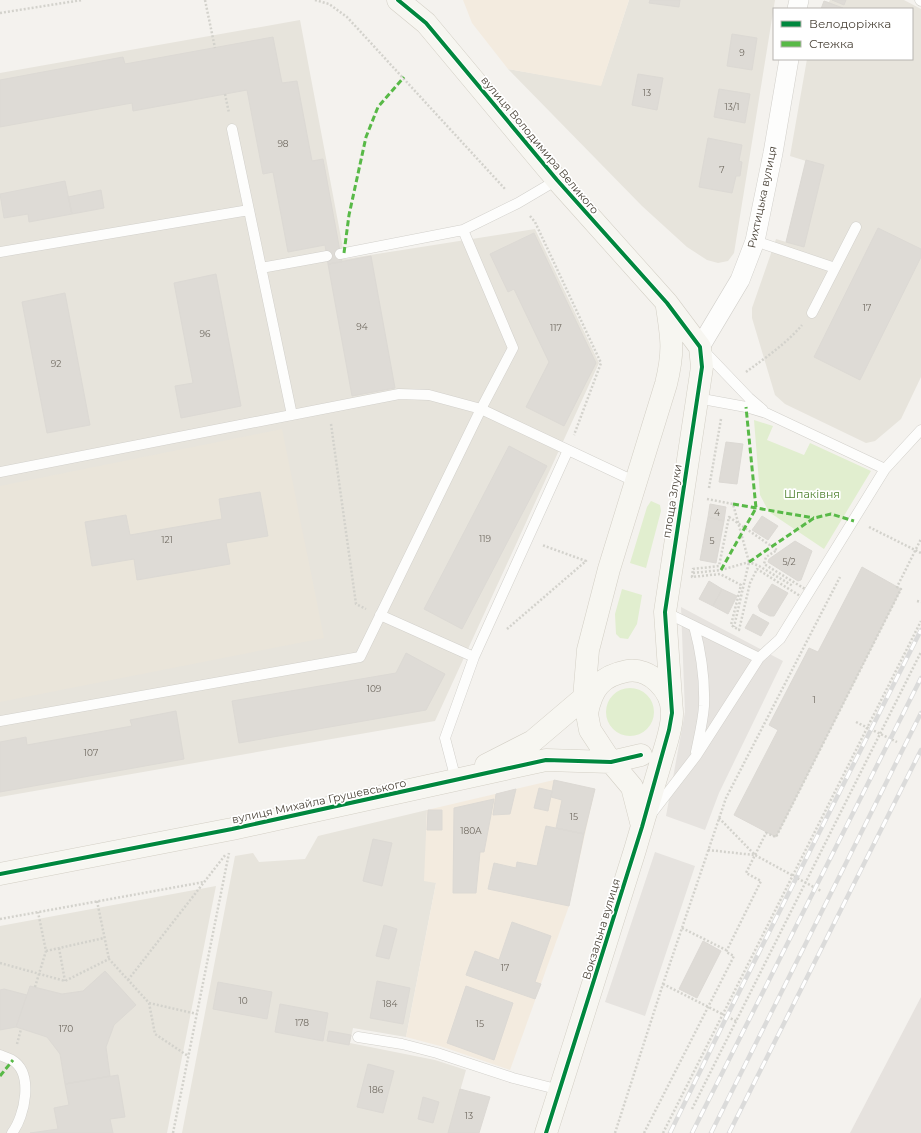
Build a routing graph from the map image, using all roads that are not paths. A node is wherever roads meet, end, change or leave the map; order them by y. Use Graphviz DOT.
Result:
graph roads {
  1 [pos="398,0"];
  2 [pos="420,0"];
  3 [pos="426,23"];
  4 [pos="789,60"];
  5 [pos="232,129"];
  6 [pos="557,180"];
  7 [pos="249,210"];
  8 [pos="856,227"];
  9 [pos="463,230"];
  10 [pos="754,241"];
  11 [pos="0,252"];
  12 [pos="340,254"];
  13 [pos="327,256"];
  14 [pos="261,268"];
  15 [pos="835,268"];
  16 [pos="667,303"];
  17 [pos="812,313"];
  18 [pos="700,348"];
  19 [pos="697,398"];
  20 [pos="481,409"];
  21 [pos="766,413"];
  22 [pos="292,415"];
  23 [pos="921,430"];
  24 [pos="568,450"];
  25 [pos="886,469"];
  26 [pos="0,472"];
  27 [pos="636,482"];
  28 [pos="665,612"];
  29 [pos="380,615"];
  30 [pos="694,626"];
  31 [pos="474,657"];
  32 [pos="759,658"];
  33 [pos="586,706"];
  34 [pos="0,721"];
  35 [pos="671,721"];
  36 [pos="600,744"];
  37 [pos="641,755"];
  38 [pos="696,756"];
  39 [pos="611,762"];
  40 [pos="456,780"];
  41 [pos="642,827"];
  42 [pos="0,874"];
  43 [pos="358,1037"];
  44 [pos="0,1055"];
  45 [pos="560,1090"];
  46 [pos="12,1133"];
  47 [pos="546,1133"];
  1 -- 3 [label="street, вулиця Володимира Великого"];
  2 -- 3 [label="street, вулиця Володимира Великого"];
  3 -- 6 [label="street, вулиця Володимира Великого"];
  4 -- 10 [label="street, Рихтицька вулиця"];
  5 -- 7 [label="lane"];
  6 -- 9 [label="lane"];
  6 -- 16 [label="street, вулиця Володимира Великого"];
  7 -- 11 [label="lane"];
  7 -- 14 [label="lane"];
  8 -- 15 [label="lane"];
  9 -- 12 [label="lane"];
  9 -- 20 [label="lane"];
  10 -- 15 [label="lane"];
  10 -- 18 [label="street, Рихтицька вулиця"];
  13 -- 14 [label="lane"];
  14 -- 22 [label="lane"];
  15 -- 17 [label="lane"];
  16 -- 18 [label="street"];
  16 -- 27 [label="street"];
  18 -- 19 [label="street, площа Злуки"];
  18 -- 21 [label="lane"];
  19 -- 21 [label="lane"];
  19 -- 28 [label="street, площа Злуки"];
  20 -- 22 [label="lane"];
  20 -- 24 [label="lane"];
  20 -- 29 [label="lane"];
  21 -- 25 [label="lane"];
  22 -- 26 [label="lane"];
  23 -- 25 [label="lane"];
  24 -- 27 [label="lane"];
  24 -- 31 [label="lane"];
  25 -- 32 [label="lane"];
  27 -- 33 [label="street"];
  28 -- 30 [label="lane"];
  28 -- 35 [label="street, площа Злуки"];
  29 -- 31 [label="lane"];
  29 -- 34 [label="lane"];
  30 -- 32 [label="lane"];
  30 -- 38 [label="lane"];
  31 -- 40 [label="lane"];
  32 -- 38 [label="lane"];
  33 -- 35 [label="street, вулиця Михайла Грушевського"];
  33 -- 36 [label="street"];
  33 -- 40 [label="street, вулиця Михайла Грушевського"];
  35 -- 37 [label="street, вулиця Михайла Грушевського"];
  35 -- 41 [label="street, Вокзальна вулиця"];
  36 -- 37 [label="street"];
  36 -- 39 [label="street"];
  37 -- 39 [label="street, вулиця Михайла Грушевського"];
  38 -- 41 [label="lane"];
  39 -- 40 [label="street, вулиця Михайла Грушевського"];
  39 -- 41 [label="street"];
  40 -- 42 [label="street, вулиця Михайла Грушевського"];
  41 -- 45 [label="street, Вокзальна вулиця"];
  43 -- 45 [label="lane"];
  44 -- 46 [label="lane"];
  45 -- 47 [label="street, Вокзальна вулиця"];
}
